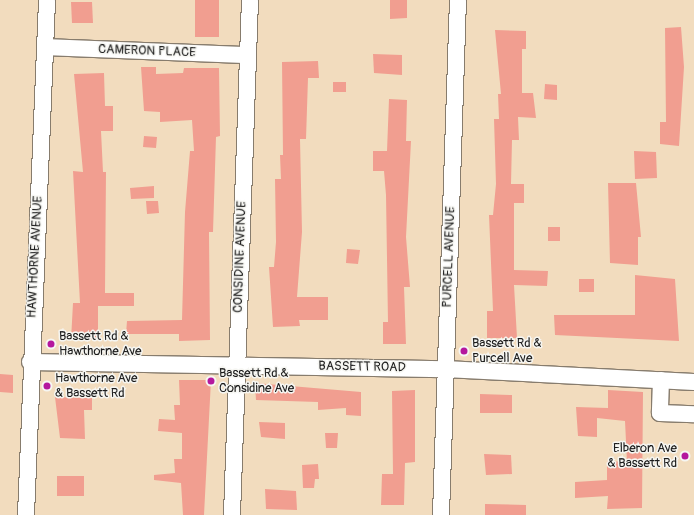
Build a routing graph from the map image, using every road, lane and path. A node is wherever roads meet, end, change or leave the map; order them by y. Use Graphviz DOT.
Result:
graph roads {
  1 [pos="48,0"];
  2 [pos="250,0"];
  3 [pos="458,0"];
  4 [pos="46,47"];
  5 [pos="248,55"];
  6 [pos="30,362"];
  7 [pos="235,364"];
  8 [pos="445,369"];
  9 [pos="660,380"];
  10 [pos="694,382"];
  11 [pos="694,414"];
  12 [pos="26,515"];
  13 [pos="232,515"];
  14 [pos="441,515"];
  1 -- 4 [label="street, HAWTHORNE AVENUE"];
  2 -- 5 [label="street, CONSIDINE AVENUE"];
  3 -- 8 [label="street, PURCELL AVENUE"];
  4 -- 5 [label="street, CAMERON PLACE"];
  4 -- 6 [label="street, HAWTHORNE AVENUE"];
  5 -- 7 [label="street, CONSIDINE AVENUE"];
  6 -- 7 [label="street, BASSETT ROAD"];
  6 -- 12 [label="street, HAWTHORNE AVENUE"];
  7 -- 8 [label="street, BASSETT ROAD"];
  7 -- 13 [label="street, CONSIDINE AVENUE"];
  8 -- 9 [label="street, BASSETT ROAD"];
  8 -- 14 [label="street, PURCELL AVENUE"];
  9 -- 10 [label="street, BASSETT ROAD"];
  9 -- 11 [label="street"];
}
